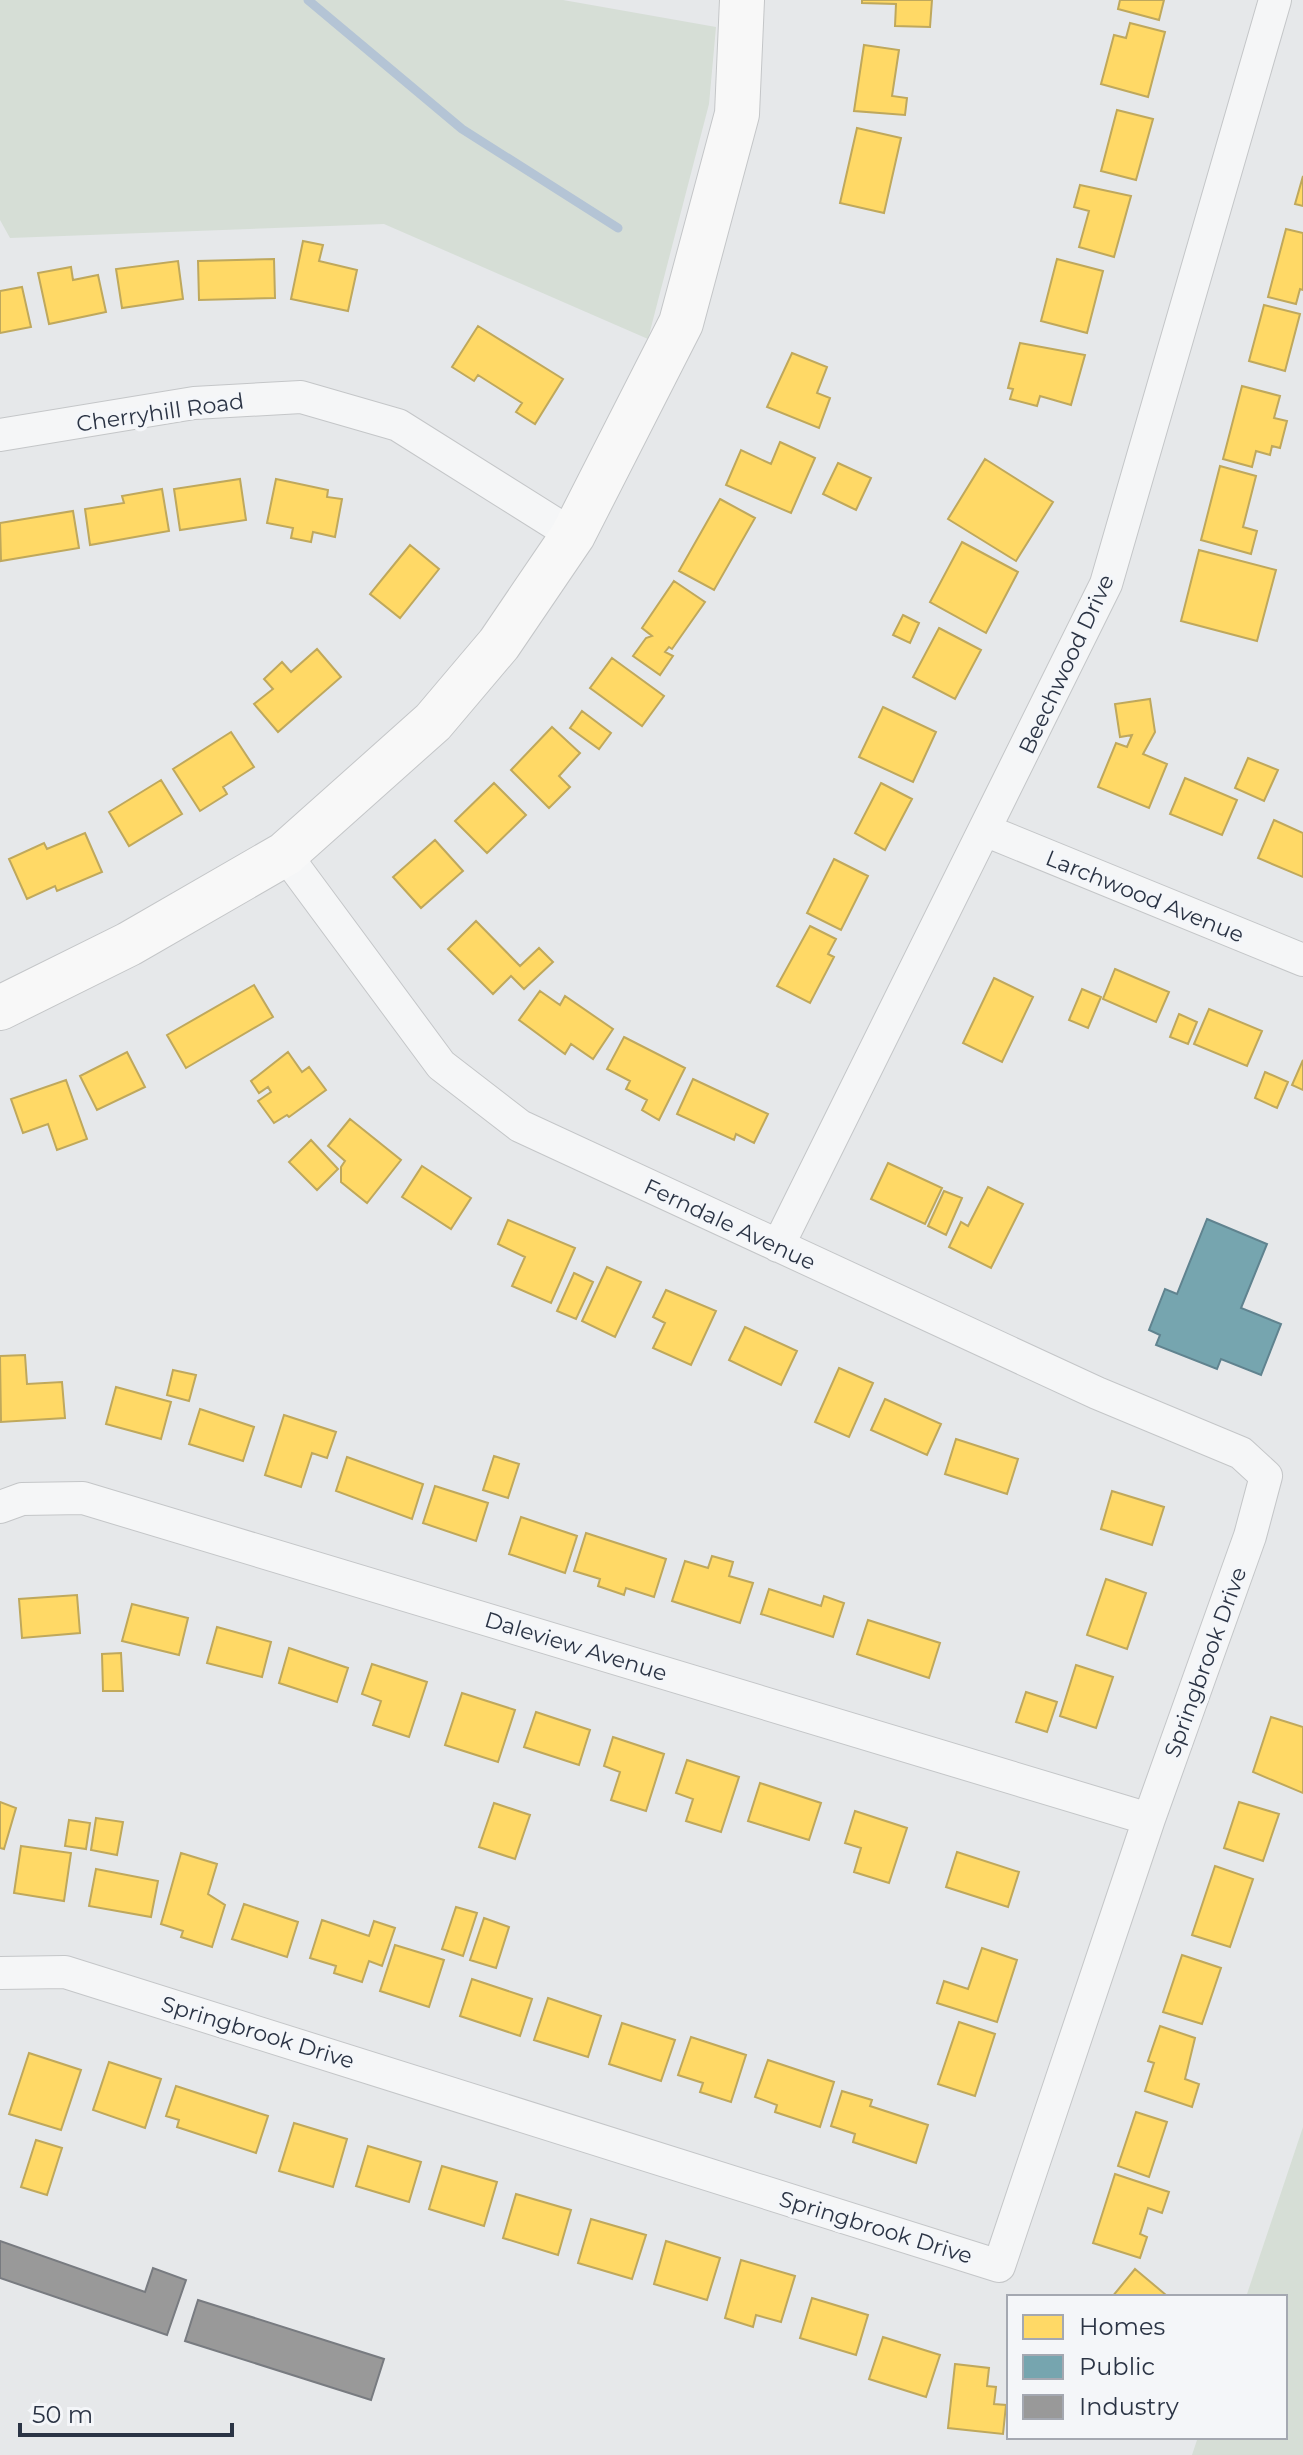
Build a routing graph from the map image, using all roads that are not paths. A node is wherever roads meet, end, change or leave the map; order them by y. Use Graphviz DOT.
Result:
graph roads {
  1 [pos="742,0"];
  2 [pos="1275,0"];
  3 [pos="0,435"];
  4 [pos="573,535"];
  5 [pos="987,831"];
  6 [pos="285,854"];
  7 [pos="1303,960"];
  8 [pos="0,1008"];
  9 [pos="778,1246"];
  10 [pos="1266,1476"];
  11 [pos="0,1507"];
  12 [pos="1149,1819"];
  13 [pos="0,1973"];
  1 -- 4 [label="street"];
  2 -- 5 [label="street, Beechwood Drive"];
  3 -- 4 [label="street, Cherryhill Road"];
  4 -- 6 [label="street"];
  5 -- 7 [label="street, Larchwood Avenue"];
  5 -- 9 [label="street, Beechwood Drive"];
  6 -- 8 [label="street"];
  6 -- 9 [label="street, Ferndale Avenue"];
  9 -- 10 [label="street, Ferndale Avenue"];
  10 -- 12 [label="street, Springbrook Drive"];
  11 -- 12 [label="street, Daleview Avenue"];
  12 -- 13 [label="street, Springbrook Drive"];
}
